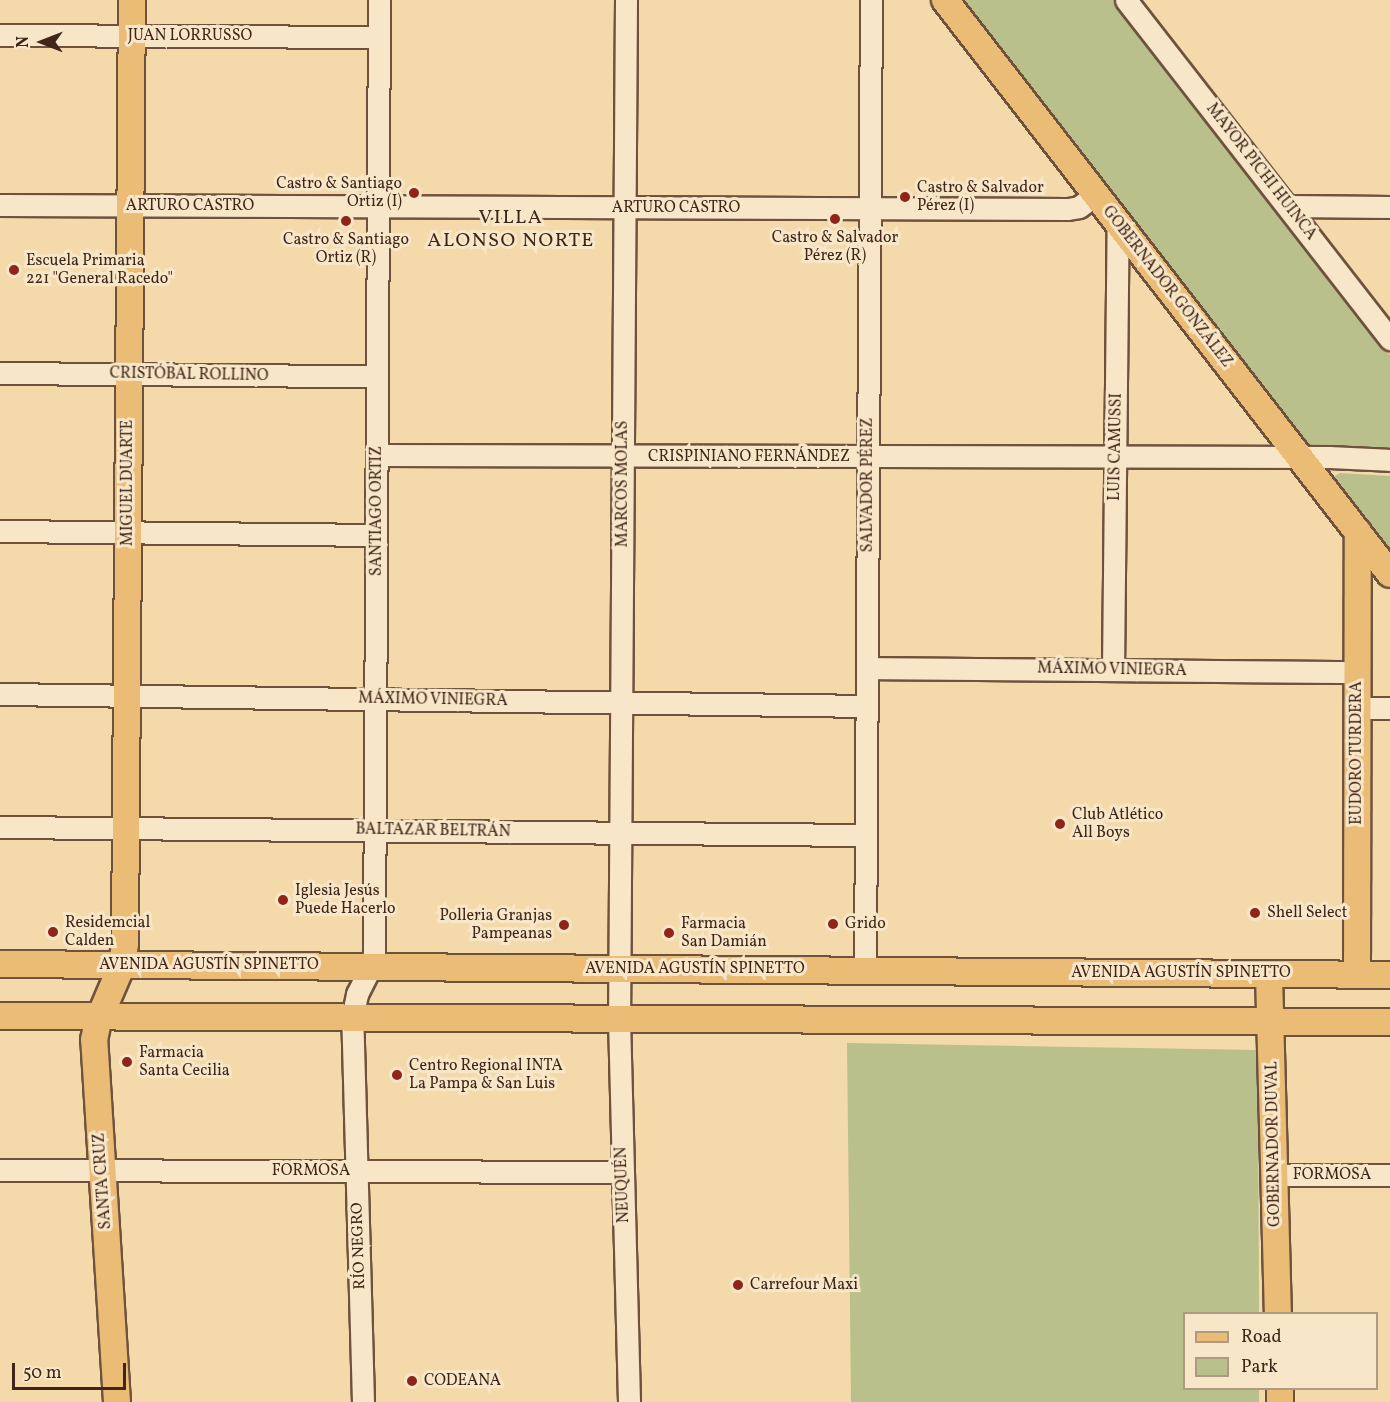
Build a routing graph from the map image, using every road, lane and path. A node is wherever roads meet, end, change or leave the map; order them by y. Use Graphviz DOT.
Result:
graph roads {
  1 [pos="132,0"];
  2 [pos="379,0"];
  3 [pos="626,0"];
  4 [pos="871,0"];
  5 [pos="945,0"];
  6 [pos="1129,2"];
  7 [pos="0,35"];
  8 [pos="132,36"];
  9 [pos="379,37"];
  10 [pos="1095,195"];
  11 [pos="0,205"];
  12 [pos="130,206"];
  13 [pos="1287,206"];
  14 [pos="378,207"];
  15 [pos="1390,207"];
  16 [pos="625,208"];
  17 [pos="870,209"];
  18 [pos="1118,224"];
  19 [pos="1390,339"];
  20 [pos="0,373"];
  21 [pos="129,374"];
  22 [pos="377,376"];
  23 [pos="377,455"];
  24 [pos="624,456"];
  25 [pos="868,457"];
  26 [pos="1115,458"];
  27 [pos="1302,459"];
  28 [pos="1390,460"];
  29 [pos="1390,471"];
  30 [pos="0,531"];
  31 [pos="128,532"];
  32 [pos="1358,532"];
  33 [pos="376,535"];
  34 [pos="1390,574"];
  35 [pos="867,668"];
  36 [pos="1113,670"];
  37 [pos="1357,672"];
  38 [pos="0,694"];
  39 [pos="127,695"];
  40 [pos="375,699"];
  41 [pos="622,703"];
  42 [pos="867,706"];
  43 [pos="1357,708"];
  44 [pos="1390,708"];
  45 [pos="0,827"];
  46 [pos="126,828"];
  47 [pos="375,830"];
  48 [pos="622,833"];
  49 [pos="866,835"];
  50 [pos="0,964"];
  51 [pos="122,965"];
  52 [pos="372,967"];
  53 [pos="621,969"];
  54 [pos="866,970"];
  55 [pos="1269,974"];
  56 [pos="1357,974"];
  57 [pos="1390,975"];
  58 [pos="0,1016"];
  59 [pos="99,1017"];
  60 [pos="352,1018"];
  61 [pos="619,1019"];
  62 [pos="1271,1021"];
  63 [pos="1390,1022"];
  64 [pos="0,1170"];
  65 [pos="102,1170"];
  66 [pos="356,1171"];
  67 [pos="623,1172"];
  68 [pos="1275,1175"];
  69 [pos="1390,1175"];
  70 [pos="1278,1312"];
  71 [pos="117,1402"];
  72 [pos="363,1402"];
  73 [pos="629,1402"];
  1 -- 8 [label="main road, MIGUEL DUARTE"];
  2 -- 9 [label="street, SANTIAGO ORTIZ"];
  3 -- 16 [label="street, MARCOS MOLAS"];
  4 -- 17 [label="street, SALVADOR PÉREZ"];
  5 -- 10 [label="main road, GOBERNADOR GONZÁLEZ"];
  6 -- 13 [label="street, MAYOR PICHI HUINCA"];
  7 -- 8 [label="street, JUAN LORRUSSO"];
  8 -- 9 [label="street, JUAN LORRUSSO"];
  8 -- 12 [label="main road, MIGUEL DUARTE"];
  9 -- 14 [label="street, SANTIAGO ORTIZ"];
  10 -- 17 [label="street, ARTURO CASTRO"];
  10 -- 18 [label="main road, GOBERNADOR GONZÁLEZ"];
  11 -- 12 [label="street, ARTURO CASTRO"];
  12 -- 14 [label="street, ARTURO CASTRO"];
  12 -- 21 [label="main road, MIGUEL DUARTE"];
  13 -- 15 [label="street"];
  13 -- 19 [label="street, MAYOR PICHI HUINCA"];
  14 -- 16 [label="street, ARTURO CASTRO"];
  14 -- 22 [label="street, SANTIAGO ORTIZ"];
  16 -- 17 [label="street, ARTURO CASTRO"];
  16 -- 24 [label="street, MARCOS MOLAS"];
  17 -- 25 [label="street, SALVADOR PÉREZ"];
  18 -- 26 [label="street, LUIS CAMUSSI"];
  18 -- 27 [label="main road, GOBERNADOR GONZÁLEZ"];
  20 -- 21 [label="street, CRISTÓBAL ROLLINO"];
  21 -- 22 [label="street, CRISTÓBAL ROLLINO"];
  21 -- 31 [label="main road, MIGUEL DUARTE"];
  22 -- 23 [label="street, SANTIAGO ORTIZ"];
  23 -- 24 [label="street, CRISPINIANO FERNÁNDEZ"];
  23 -- 33 [label="street, SANTIAGO ORTIZ"];
  24 -- 25 [label="street, CRISPINIANO FERNÁNDEZ"];
  24 -- 41 [label="street, MARCOS MOLAS"];
  25 -- 26 [label="street, CRISPINIANO FERNÁNDEZ"];
  25 -- 35 [label="street, SALVADOR PÉREZ"];
  26 -- 27 [label="street, CRISPINIANO FERNÁNDEZ"];
  26 -- 36 [label="street, LUIS CAMUSSI"];
  27 -- 28 [label="street, CRISPINIANO FERNÁNDEZ"];
  27 -- 29 [label="street, CRISPINIANO FERNÁNDEZ"];
  27 -- 32 [label="main road, GOBERNADOR GONZÁLEZ"];
  30 -- 31 [label="street"];
  31 -- 33 [label="street"];
  31 -- 39 [label="main road, MIGUEL DUARTE"];
  32 -- 34 [label="main road, GOBERNADOR GONZÁLEZ"];
  32 -- 37 [label="main road, EUDORO TURDERA"];
  33 -- 40 [label="street, SANTIAGO ORTIZ"];
  35 -- 36 [label="street, MÁXIMO VINIEGRA"];
  35 -- 42 [label="street, SALVADOR PÉREZ"];
  36 -- 37 [label="street, MÁXIMO VINIEGRA"];
  37 -- 43 [label="main road, EUDORO TURDERA"];
  38 -- 39 [label="street, MÁXIMO VINIEGRA"];
  39 -- 40 [label="street, MÁXIMO VINIEGRA"];
  39 -- 46 [label="main road, MIGUEL DUARTE"];
  40 -- 41 [label="street, MÁXIMO VINIEGRA"];
  40 -- 47 [label="street, SANTIAGO ORTIZ"];
  41 -- 42 [label="street, MÁXIMO VINIEGRA"];
  41 -- 48 [label="street, MARCOS MOLAS"];
  42 -- 49 [label="street, SALVADOR PÉREZ"];
  43 -- 44 [label="street"];
  43 -- 56 [label="main road, EUDORO TURDERA"];
  45 -- 46 [label="street, BALTAZAR BELTRÁN"];
  46 -- 47 [label="street, BALTAZAR BELTRÁN"];
  46 -- 51 [label="main road, MIGUEL DUARTE"];
  47 -- 48 [label="street, BALTAZAR BELTRÁN"];
  47 -- 52 [label="street, SANTIAGO ORTIZ"];
  48 -- 49 [label="street, BALTAZAR BELTRÁN"];
  48 -- 53 [label="street, MARCOS MOLAS"];
  49 -- 54 [label="street, SALVADOR PÉREZ"];
  50 -- 51 [label="main road, AVENIDA AGUSTÍN SPINETTO"];
  51 -- 52 [label="main road, AVENIDA AGUSTÍN SPINETTO"];
  51 -- 59 [label="main road, SANTA CRUZ"];
  52 -- 53 [label="main road, AVENIDA AGUSTÍN SPINETTO"];
  52 -- 60 [label="street, SANTIAGO ORTIZ"];
  53 -- 54 [label="main road, AVENIDA AGUSTÍN SPINETTO"];
  53 -- 61 [label="street, NEUQUÉN"];
  54 -- 55 [label="main road, AVENIDA AGUSTÍN SPINETTO"];
  55 -- 56 [label="main road, AVENIDA AGUSTÍN SPINETTO"];
  55 -- 62 [label="main road, GOBERNADOR DUVAL"];
  56 -- 57 [label="main road, AVENIDA AGUSTÍN SPINETTO"];
  58 -- 59 [label="main road"];
  59 -- 60 [label="main road"];
  59 -- 65 [label="main road, SANTA CRUZ"];
  60 -- 61 [label="main road"];
  60 -- 66 [label="street, RÍO NEGRO"];
  61 -- 62 [label="main road"];
  61 -- 67 [label="street, NEUQUÉN"];
  62 -- 63 [label="main road"];
  62 -- 68 [label="main road, GOBERNADOR DUVAL"];
  64 -- 65 [label="street, FORMOSA"];
  65 -- 66 [label="street, FORMOSA"];
  65 -- 71 [label="main road, SANTA CRUZ"];
  66 -- 67 [label="street, FORMOSA"];
  66 -- 72 [label="street, RÍO NEGRO"];
  67 -- 73 [label="street, NEUQUÉN"];
  68 -- 69 [label="street, FORMOSA"];
  68 -- 70 [label="main road, GOBERNADOR DUVAL"];
}
